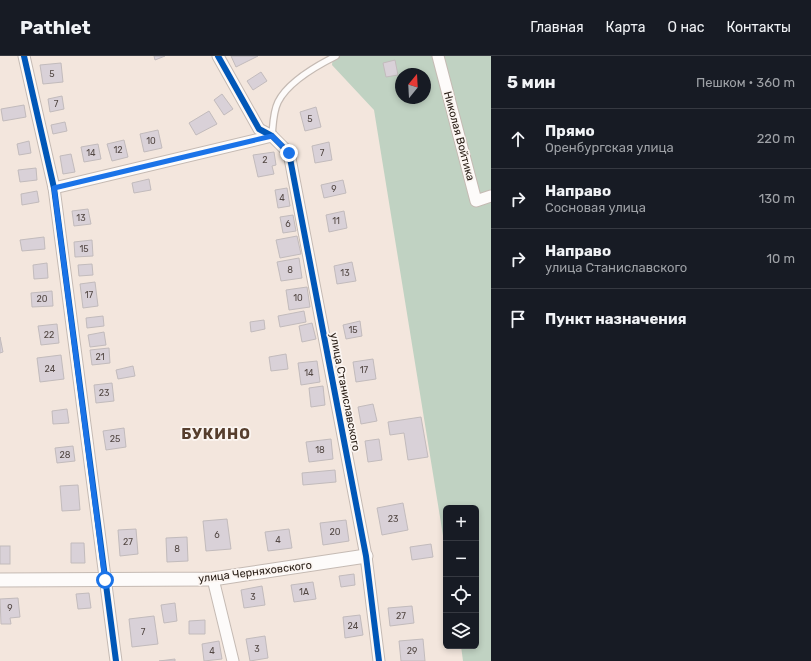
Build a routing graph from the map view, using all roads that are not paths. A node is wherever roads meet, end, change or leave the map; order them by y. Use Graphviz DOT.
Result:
graph roads {
  1 [pos="24,56"];
  2 [pos="218,56"];
  3 [pos="336,56"];
  4 [pos="438,56"];
  5 [pos="272,136"];
  6 [pos="54,188"];
  7 [pos="491,196"];
  8 [pos="366,556"];
  9 [pos="213,579"];
  10 [pos="0,580"];
  11 [pos="105,580"];
  12 [pos="116,661"];
  13 [pos="233,661"];
  14 [pos="379,661"];
  1 -- 6 [label="street"];
  2 -- 5 [label="street, улица Станиславского"];
  3 -- 5 [label="lane"];
  4 -- 7 [label="street, Николая Войтика"];
  5 -- 6 [label="street"];
  5 -- 8 [label="street, улица Станиславского"];
  6 -- 11 [label="street"];
  8 -- 9 [label="street, улица Черняховского"];
  8 -- 14 [label="street, улица Станиславского"];
  9 -- 11 [label="street, улица Черняховского"];
  9 -- 13 [label="street"];
  10 -- 11 [label="street, улица Черняховского"];
  11 -- 12 [label="street"];
}
